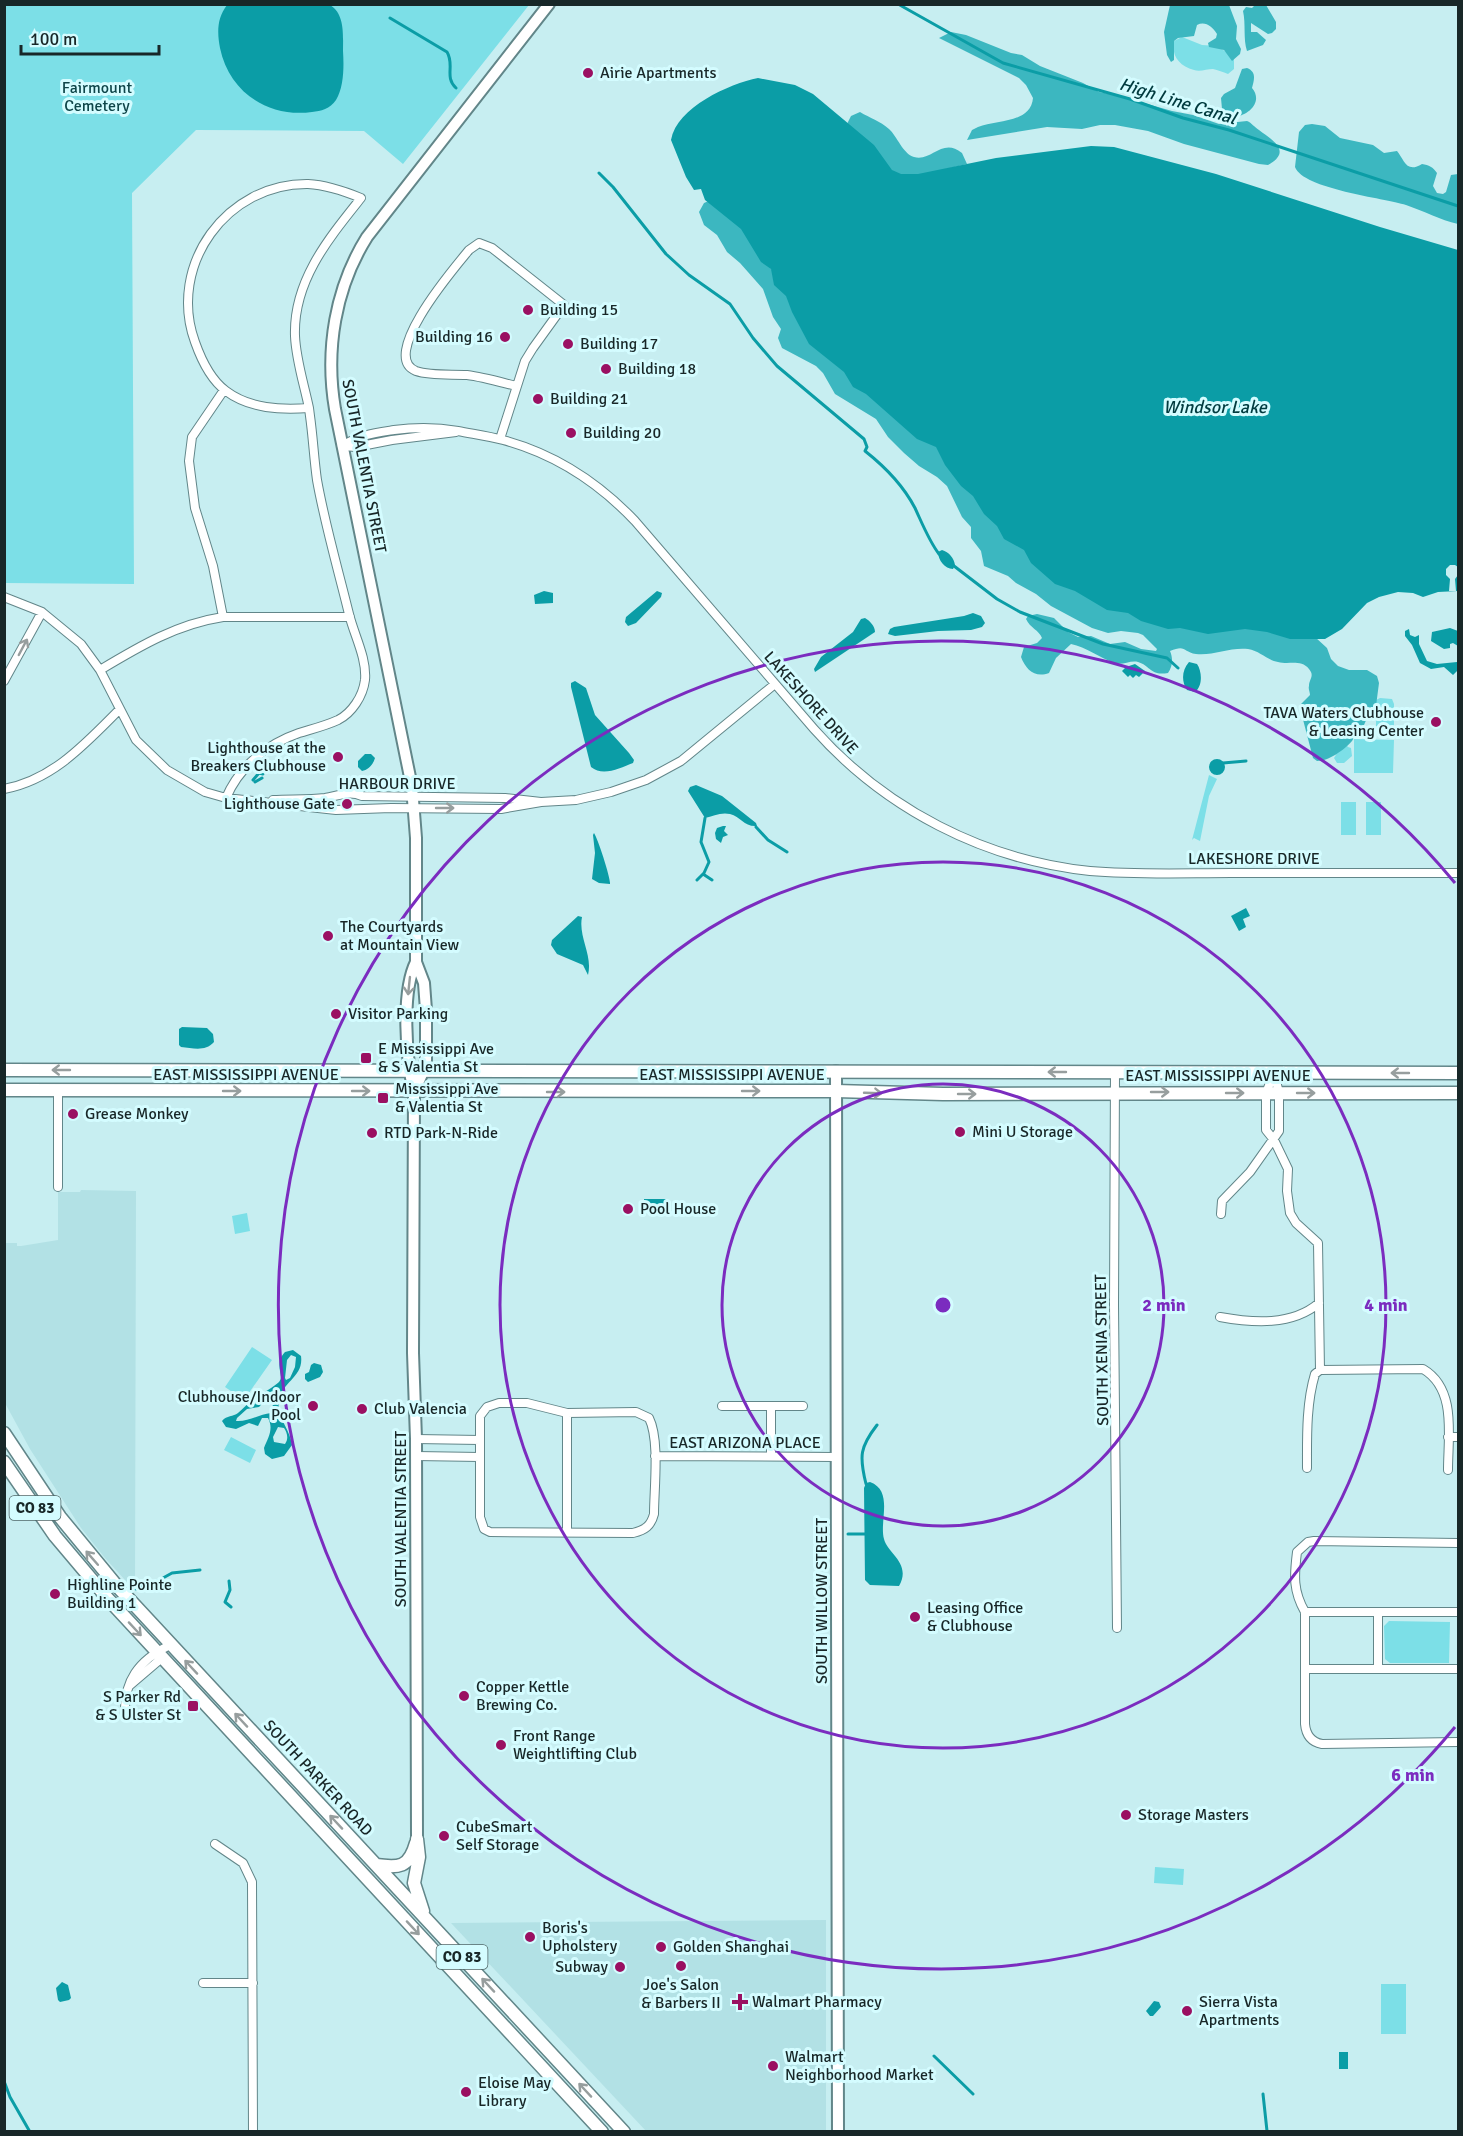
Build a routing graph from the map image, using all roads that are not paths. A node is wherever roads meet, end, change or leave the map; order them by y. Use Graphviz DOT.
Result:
graph roads {
  1 [pos="549,4"];
  2 [pos="516,386"];
  3 [pos="224,390"];
  4 [pos="309,408"];
  5 [pos="500,439"];
  6 [pos="342,446"];
  7 [pos="4,597"];
  8 [pos="42,612"];
  9 [pos="223,617"];
  10 [pos="350,617"];
  11 [pos="100,670"];
  12 [pos="4,681"];
  13 [pos="775,684"];
  14 [pos="120,709"];
  15 [pos="4,789"];
  16 [pos="226,798"];
  17 [pos="253,801"];
  18 [pos="414,803"];
  19 [pos="1458,873"];
  20 [pos="416,962"];
  21 [pos="4,1070"];
  22 [pos="837,1071"];
  23 [pos="409,1072"];
  24 [pos="423,1072"];
  25 [pos="1115,1072"];
  26 [pos="1274,1073"];
  27 [pos="1458,1073"];
  28 [pos="4,1090"];
  29 [pos="58,1090"];
  30 [pos="837,1091"];
  31 [pos="414,1092"];
  32 [pos="1115,1092"];
  33 [pos="1273,1093"];
  34 [pos="1458,1093"];
  35 [pos="1274,1140"];
  36 [pos="58,1187"];
  37 [pos="1221,1214"];
  38 [pos="1319,1303"];
  39 [pos="1220,1317"];
  40 [pos="1320,1370"];
  41 [pos="722,1406"];
  42 [pos="771,1406"];
  43 [pos="803,1406"];
  44 [pos="567,1413"];
  45 [pos="4,1433"];
  46 [pos="1448,1437"];
  47 [pos="1458,1437"];
  48 [pos="416,1439"];
  49 [pos="480,1440"];
  50 [pos="416,1456"];
  51 [pos="655,1456"];
  52 [pos="771,1456"];
  53 [pos="480,1457"];
  54 [pos="836,1457"];
  55 [pos="4,1462"];
  56 [pos="1307,1468"];
  57 [pos="1448,1470"];
  58 [pos="567,1531"];
  59 [pos="1458,1543"];
  60 [pos="1305,1612"];
  61 [pos="1378,1612"];
  62 [pos="1458,1612"];
  63 [pos="1117,1628"];
  64 [pos="170,1645"];
  65 [pos="159,1655"];
  66 [pos="1378,1668"];
  67 [pos="1306,1669"];
  68 [pos="1458,1669"];
  69 [pos="125,1716"];
  70 [pos="1458,1742"];
  71 [pos="417,1839"];
  72 [pos="215,1844"];
  73 [pos="418,1860"];
  74 [pos="376,1865"];
  75 [pos="396,1886"];
  76 [pos="379,1891"];
  77 [pos="426,1919"];
  78 [pos="203,1983"];
  79 [pos="253,1983"];
  80 [pos="253,2132"];
  81 [pos="602,2132"];
  82 [pos="624,2132"];
  83 [pos="838,2132"];
  1 -- 6 [label="street, SOUTH VALENTIA STREET"];
  2 -- 2 [label="street"];
  2 -- 5 [label="street"];
  3 -- 4 [label="street"];
  3 -- 4 [label="street"];
  3 -- 9 [label="street"];
  4 -- 10 [label="street"];
  5 -- 6 [label="street, LAKESHORE DRIVE"];
  5 -- 13 [label="street, LAKESHORE DRIVE"];
  6 -- 18 [label="street, SOUTH VALENTIA STREET"];
  7 -- 8 [label="street, HARBOUR DRIVE"];
  8 -- 11 [label="street, HARBOUR DRIVE"];
  12 -- 8 [label="street, one-way"];
  9 -- 10 [label="street"];
  9 -- 11 [label="street"];
  10 -- 16 [label="street"];
  11 -- 14 [label="street, HARBOUR DRIVE"];
  13 -- 18 [label="street, HARBOUR DRIVE"];
  13 -- 19 [label="street, LAKESHORE DRIVE"];
  14 -- 15 [label="street"];
  14 -- 16 [label="street, HARBOUR DRIVE"];
  16 -- 17 [label="street, HARBOUR DRIVE"];
  17 -- 18 [label="street, HARBOUR DRIVE"];
  17 -- 18 [label="street, HARBOUR DRIVE"];
  18 -- 20 [label="street, SOUTH VALENTIA STREET"];
  20 -- 23 [label="street, SOUTH VALENTIA STREET, one-way"];
  20 -- 24 [label="street, SOUTH VALENTIA STREET"];
  23 -- 21 [label="main road, EAST MISSISSIPPI AVENUE, one-way"];
  22 -- 24 [label="main road, EAST MISSISSIPPI AVENUE"];
  25 -- 22 [label="main road, EAST MISSISSIPPI AVENUE, one-way"];
  22 -- 30 [label="street, SOUTH WILLOW STREET"];
  23 -- 24 [label="main road, EAST MISSISSIPPI AVENUE"];
  23 -- 31 [label="street, SOUTH VALENTIA STREET"];
  24 -- 31 [label="street, SOUTH VALENTIA STREET"];
  25 -- 26 [label="main road, EAST MISSISSIPPI AVENUE"];
  25 -- 32 [label="street, SOUTH XENIA STREET"];
  27 -- 26 [label="main road, EAST MISSISSIPPI AVENUE, one-way"];
  26 -- 33 [label="street"];
  26 -- 33 [label="street"];
  28 -- 29 [label="main road, EAST MISSISSIPPI AVENUE"];
  29 -- 31 [label="main road, EAST MISSISSIPPI AVENUE, one-way"];
  29 -- 36 [label="street"];
  31 -- 30 [label="main road, EAST MISSISSIPPI AVENUE, one-way"];
  30 -- 32 [label="main road, EAST MISSISSIPPI AVENUE, one-way"];
  30 -- 54 [label="street, SOUTH WILLOW STREET"];
  31 -- 48 [label="street, SOUTH VALENTIA STREET"];
  32 -- 33 [label="main road, EAST MISSISSIPPI AVENUE, one-way"];
  32 -- 63 [label="street, SOUTH XENIA STREET"];
  33 -- 34 [label="main road, EAST MISSISSIPPI AVENUE, one-way"];
  33 -- 35 [label="street"];
  33 -- 35 [label="street"];
  35 -- 37 [label="street"];
  35 -- 38 [label="street"];
  38 -- 39 [label="street"];
  38 -- 40 [label="street"];
  40 -- 46 [label="street"];
  40 -- 56 [label="street"];
  41 -- 42 [label="street"];
  42 -- 43 [label="street"];
  42 -- 52 [label="street"];
  44 -- 49 [label="street"];
  44 -- 51 [label="street"];
  44 -- 58 [label="street"];
  64 -- 45 [label="main road, SOUTH PARKER ROAD / CO 83, one-way"];
  46 -- 47 [label="street"];
  46 -- 57 [label="street"];
  48 -- 49 [label="street"];
  48 -- 50 [label="street, SOUTH VALENTIA STREET"];
  49 -- 53 [label="street"];
  50 -- 53 [label="street"];
  50 -- 71 [label="street, SOUTH VALENTIA STREET"];
  51 -- 52 [label="street, EAST ARIZONA PLACE"];
  51 -- 58 [label="street"];
  52 -- 54 [label="street, EAST ARIZONA PLACE"];
  53 -- 58 [label="street"];
  54 -- 83 [label="street, SOUTH WILLOW STREET"];
  55 -- 65 [label="main road, SOUTH PARKER ROAD / CO 83, one-way"];
  59 -- 60 [label="street"];
  60 -- 61 [label="street"];
  60 -- 67 [label="street"];
  61 -- 62 [label="street"];
  61 -- 66 [label="street"];
  64 -- 65 [label="street"];
  74 -- 64 [label="main road, SOUTH PARKER ROAD / CO 83, one-way"];
  65 -- 69 [label="street"];
  65 -- 76 [label="main road, SOUTH PARKER ROAD / CO 83"];
  66 -- 67 [label="street"];
  66 -- 68 [label="street"];
  67 -- 70 [label="street"];
  71 -- 73 [label="main road"];
  71 -- 74 [label="main road"];
  72 -- 79 [label="street"];
  73 -- 75 [label="main road"];
  73 -- 77 [label="main road"];
  74 -- 75 [label="main road, SOUTH PARKER ROAD / CO 83"];
  75 -- 76 [label="main road"];
  75 -- 77 [label="main road, SOUTH PARKER ROAD / CO 83"];
  76 -- 81 [label="main road, SOUTH PARKER ROAD / CO 83, one-way"];
  82 -- 77 [label="main road, SOUTH PARKER ROAD / CO 83, one-way"];
  78 -- 79 [label="street"];
  79 -- 80 [label="street"];
}
